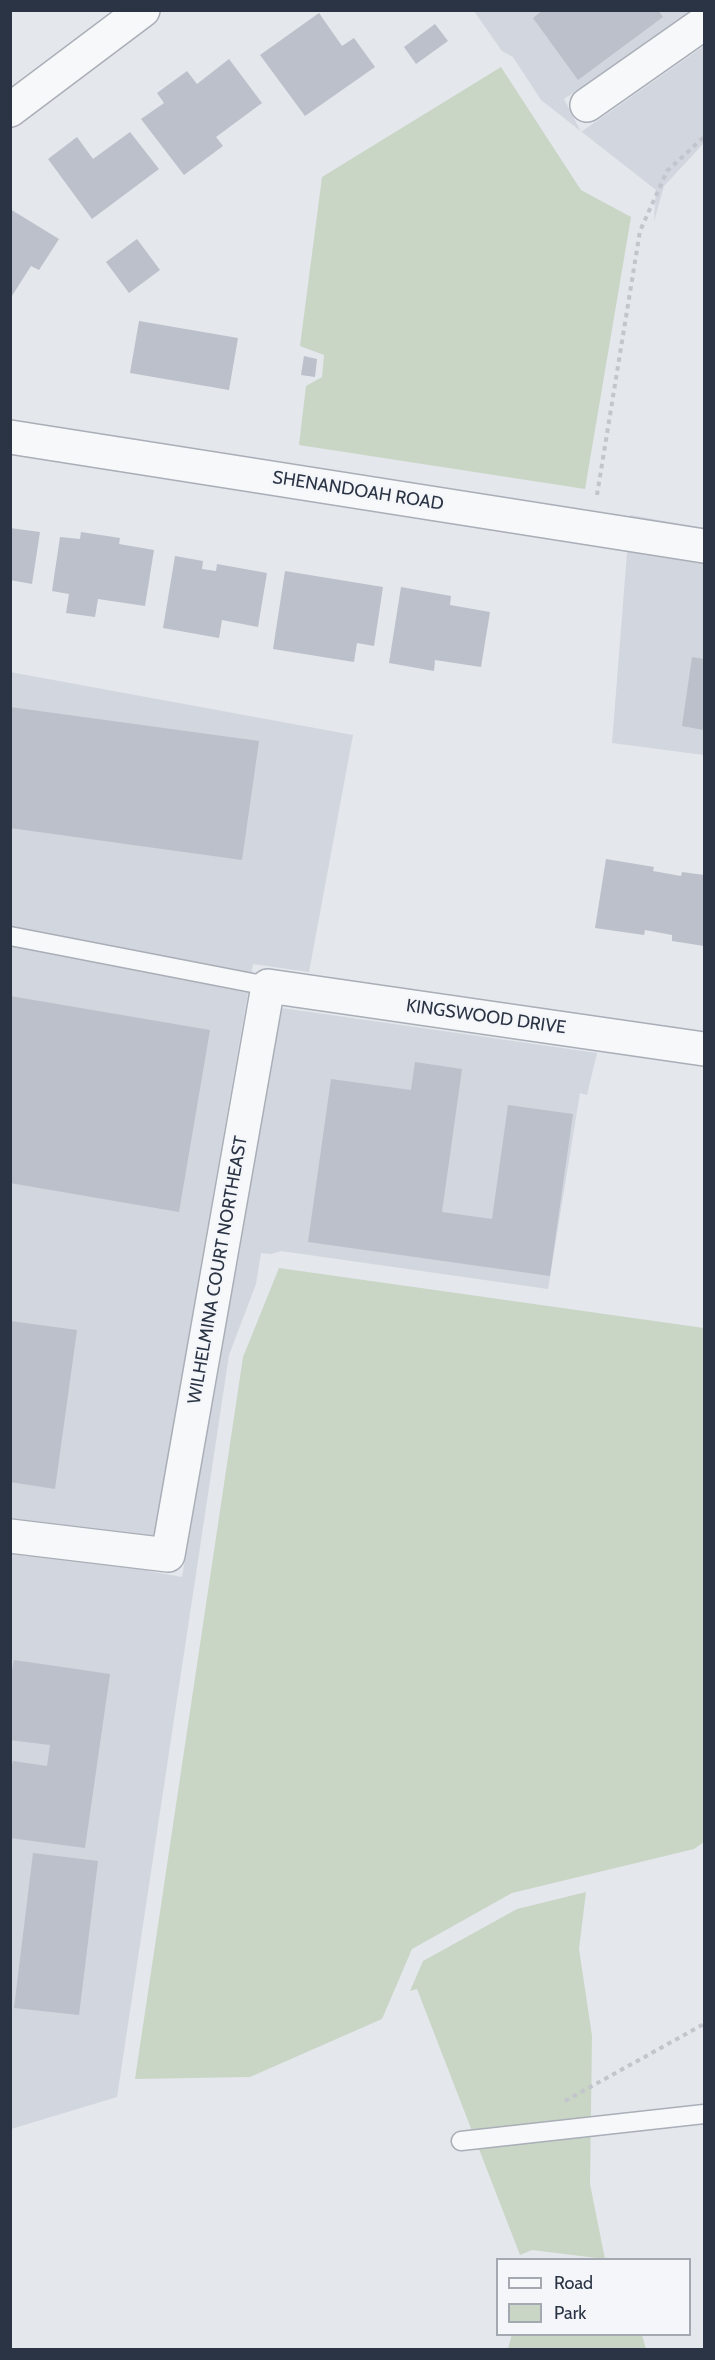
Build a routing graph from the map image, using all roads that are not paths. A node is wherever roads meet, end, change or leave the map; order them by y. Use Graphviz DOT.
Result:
graph roads {
  1 [pos="143,10"];
  2 [pos="694,10"];
  3 [pos="704,24"];
  4 [pos="587,105"];
  5 [pos="10,110"];
  6 [pos="10,437"];
  7 [pos="705,546"];
  8 [pos="10,936"];
  9 [pos="268,986"];
  10 [pos="705,1049"];
  11 [pos="10,1536"];
  12 [pos="705,2114"];
  13 [pos="461,2141"];
  1 -- 5 [label="street"];
  2 -- 3 [label="lane"];
  3 -- 4 [label="street"];
  6 -- 7 [label="street, SHENANDOAH ROAD"];
  8 -- 9 [label="lane"];
  9 -- 10 [label="street, KINGSWOOD DRIVE"];
  9 -- 11 [label="street, WILHELMINA COURT NORTHEAST"];
  12 -- 13 [label="lane"];
}
